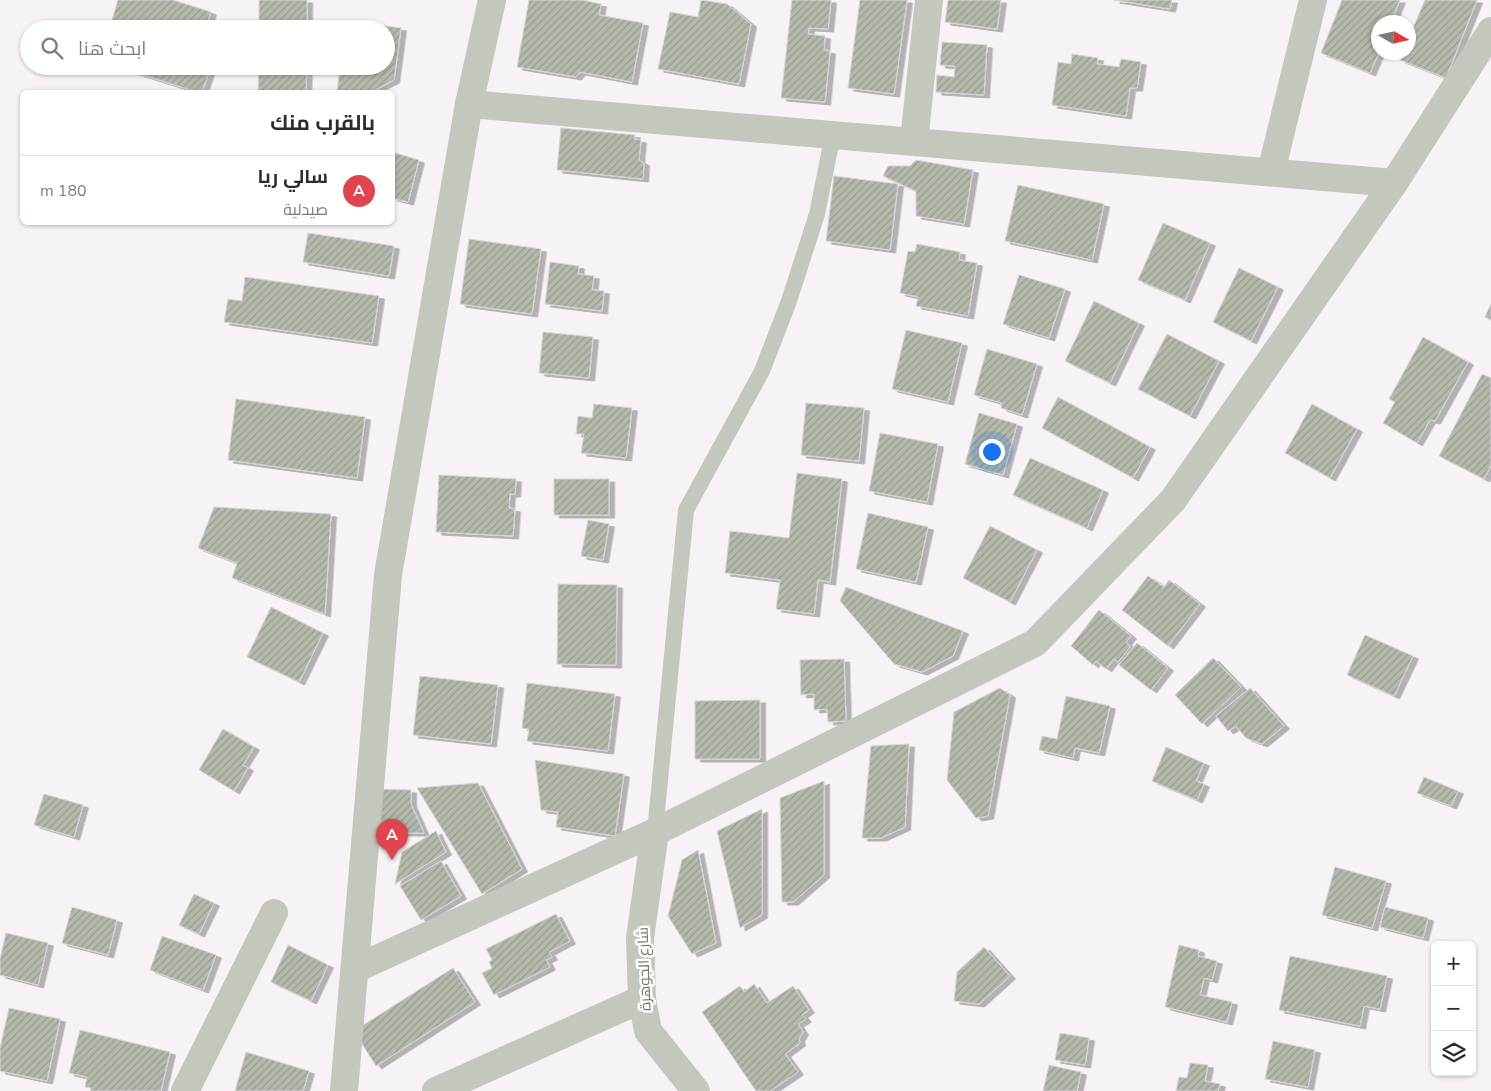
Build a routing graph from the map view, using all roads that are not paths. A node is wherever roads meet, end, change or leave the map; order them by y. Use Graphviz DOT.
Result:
graph roads {
  1 [pos="492,0"];
  2 [pos="929,0"];
  3 [pos="1313,0"];
  4 [pos="1491,31"];
  5 [pos="469,104"];
  6 [pos="833,134"];
  7 [pos="914,141"];
  8 [pos="1271,172"];
  9 [pos="1394,182"];
  10 [pos="655,832"];
  11 [pos="274,912"];
  12 [pos="355,969"];
  13 [pos="642,999"];
  14 [pos="185,1091"];
  15 [pos="344,1091"];
  16 [pos="436,1091"];
  17 [pos="696,1091"];
  1 -- 5 [label="street"];
  2 -- 7 [label="street"];
  3 -- 8 [label="street"];
  4 -- 9 [label="street"];
  5 -- 6 [label="street"];
  5 -- 12 [label="street"];
  6 -- 7 [label="street"];
  6 -- 10 [label="lane"];
  7 -- 8 [label="street"];
  8 -- 9 [label="street"];
  9 -- 10 [label="street"];
  10 -- 12 [label="street"];
  10 -- 13 [label="street, شارع الجوهرة"];
  11 -- 14 [label="street"];
  12 -- 15 [label="street"];
  13 -- 16 [label="street"];
  13 -- 17 [label="street, شارع الجوهرة"];
}
